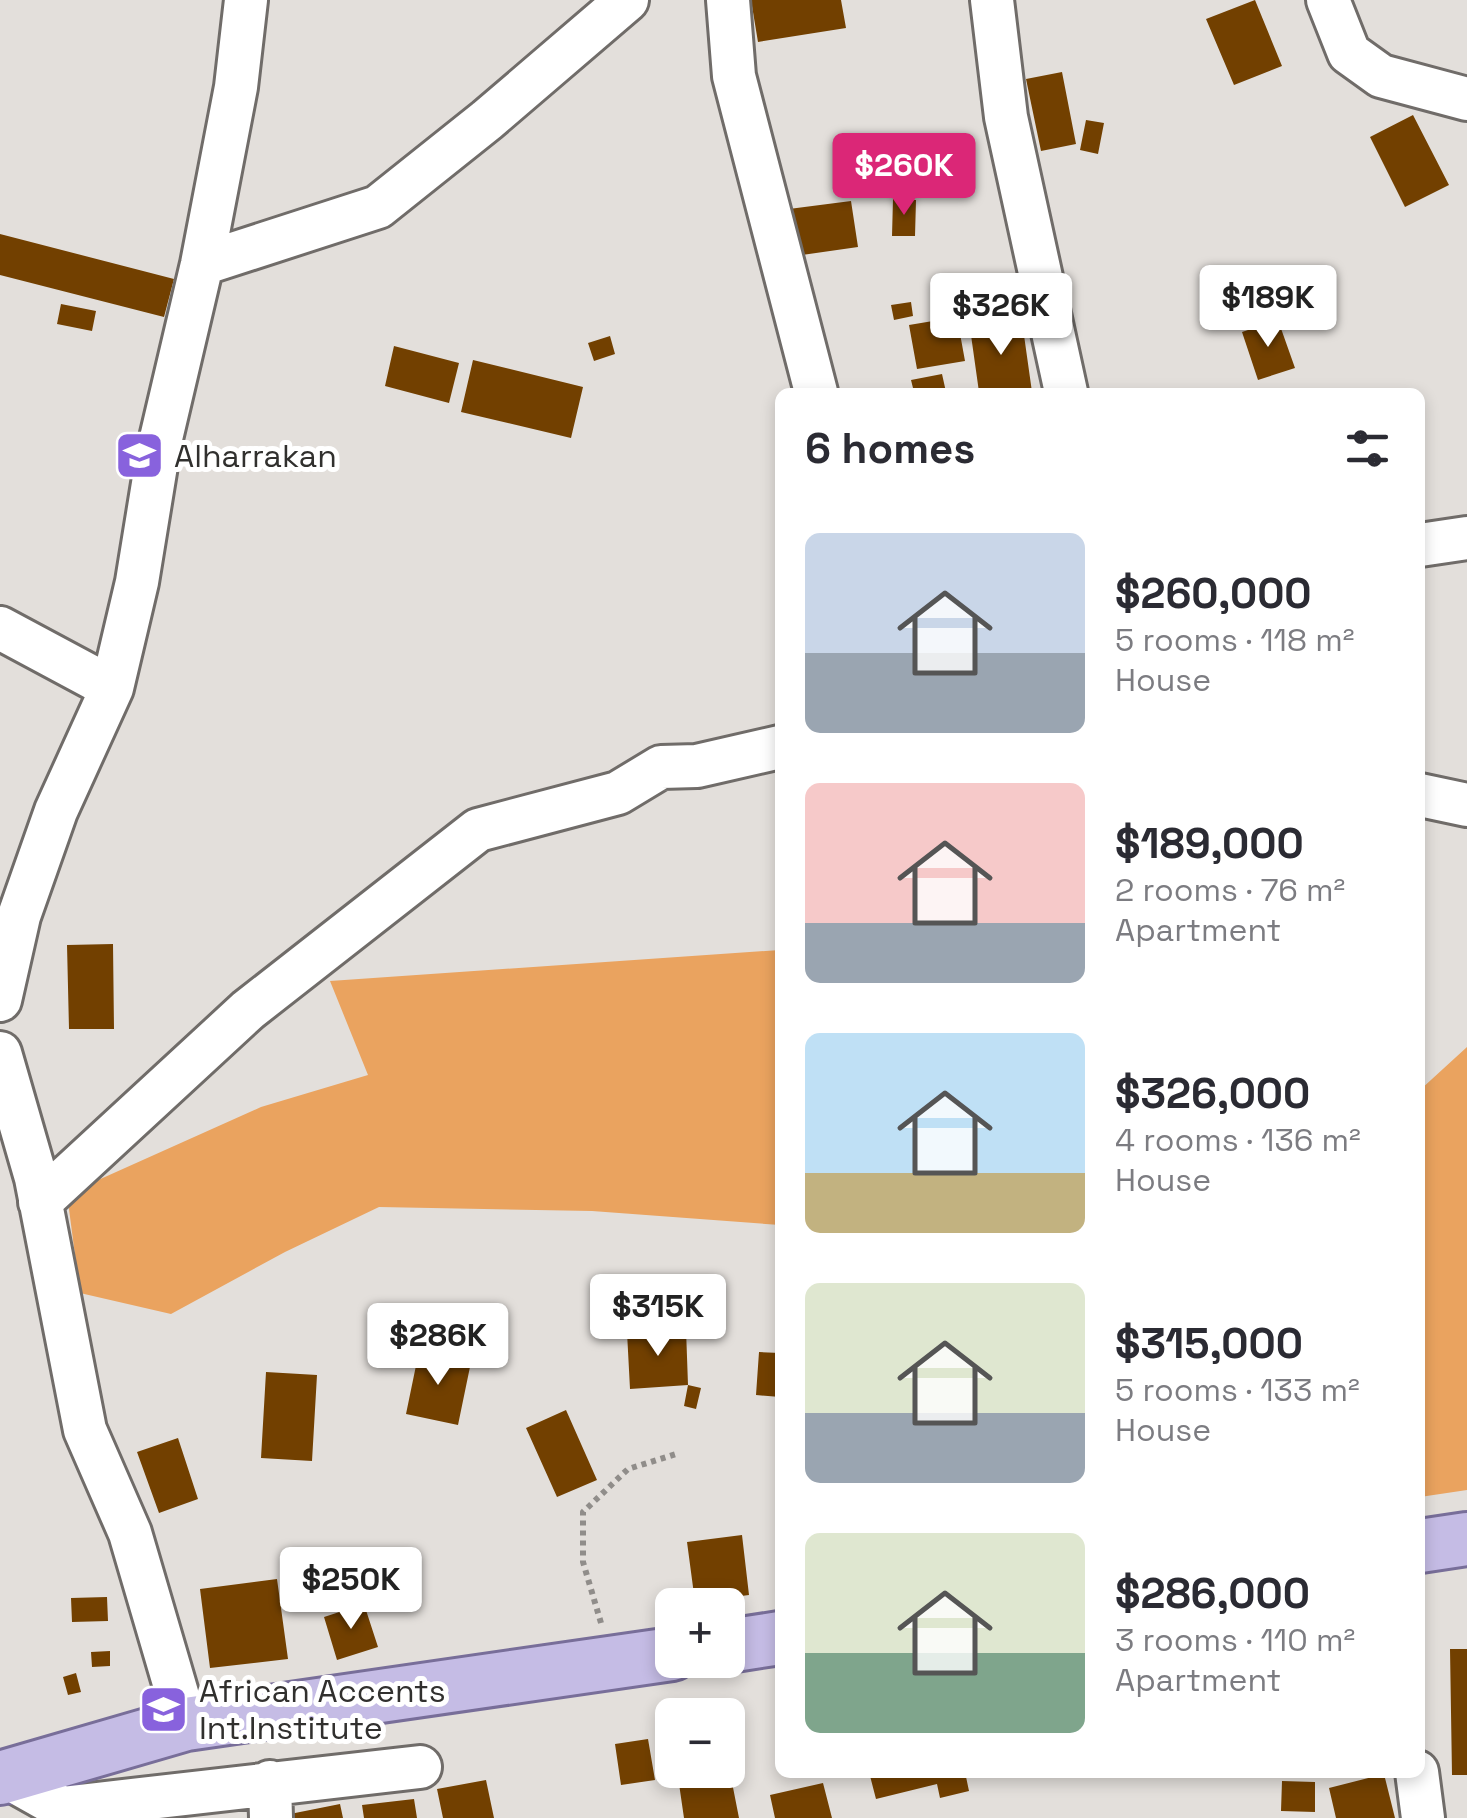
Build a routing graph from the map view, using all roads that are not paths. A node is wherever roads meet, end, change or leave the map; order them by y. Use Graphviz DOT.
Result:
graph roads {
  1 [pos="246,0"];
  2 [pos="627,0"];
  3 [pos="728,0"];
  4 [pos="992,0"];
  5 [pos="1328,0"];
  6 [pos="1467,99"];
  7 [pos="202,264"];
  8 [pos="815,388"];
  9 [pos="1065,388"];
  10 [pos="1467,538"];
  11 [pos="1425,544"];
  12 [pos="0,628"];
  13 [pos="112,688"];
  14 [pos="775,749"];
  15 [pos="1425,796"];
  16 [pos="1467,804"];
  17 [pos="0,1000"];
  18 [pos="0,1053"];
  19 [pos="40,1202"];
  20 [pos="1467,1539"];
  21 [pos="1425,1545"];
  22 [pos="775,1639"];
  23 [pos="745,1643"];
  24 [pos="655,1657"];
  25 [pos="186,1724"];
  26 [pos="420,1767"];
  27 [pos="2,1777"];
  28 [pos="1418,1778"];
  29 [pos="271,1800"];
  30 [pos="1423,1818"];
  1 -- 7 [label="street"];
  2 -- 7 [label="street"];
  3 -- 8 [label="street"];
  4 -- 9 [label="street"];
  5 -- 6 [label="street"];
  7 -- 13 [label="street"];
  10 -- 11 [label="street"];
  12 -- 13 [label="street"];
  13 -- 17 [label="street"];
  14 -- 19 [label="street"];
  15 -- 16 [label="street"];
  18 -- 19 [label="street"];
  19 -- 25 [label="street"];
  20 -- 21 [label="main road"];
  22 -- 23 [label="main road"];
  24 -- 25 [label="main road"];
  25 -- 27 [label="main road"];
  26 -- 29 [label="street"];
  27 -- 29 [label="street"];
  28 -- 30 [label="street"];
}
